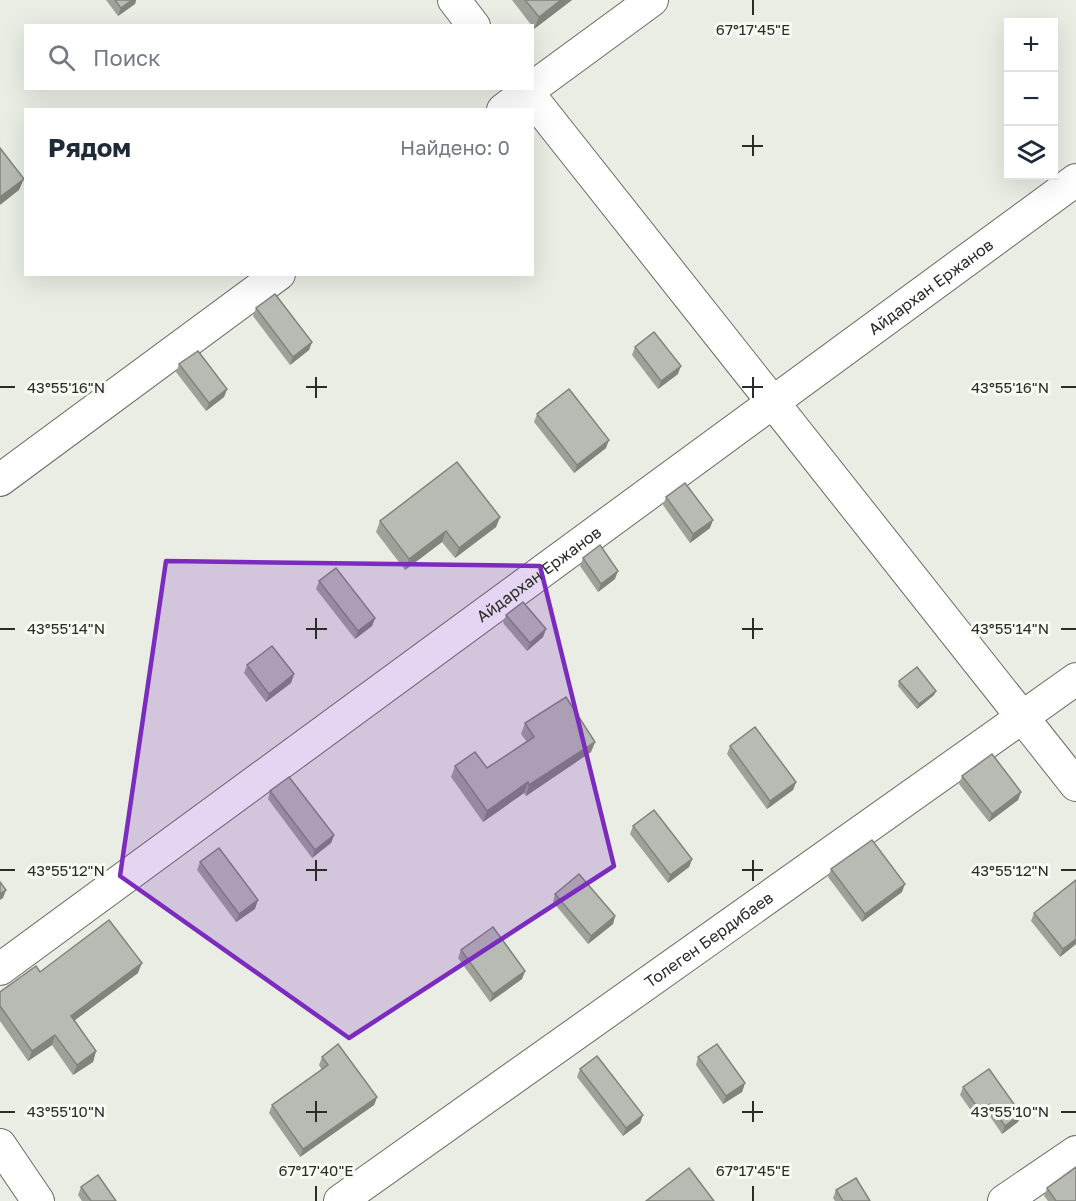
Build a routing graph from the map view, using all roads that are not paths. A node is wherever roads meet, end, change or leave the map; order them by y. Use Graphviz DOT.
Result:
graph roads {
  1 [pos="454,0"];
  2 [pos="652,0"];
  3 [pos="472,24"];
  4 [pos="534,86"];
  5 [pos="524,93"];
  6 [pos="1076,180"];
  7 [pos="276,276"];
  8 [pos="773,402"];
  9 [pos="0,480"];
  10 [pos="1076,679"];
  11 [pos="1022,717"];
  12 [pos="1076,785"];
  13 [pos="0,969"];
  14 [pos="0,1145"];
  15 [pos="1076,1152"];
  16 [pos="38,1201"];
  17 [pos="340,1201"];
  18 [pos="1004,1201"];
  1 -- 3 [label="street"];
  2 -- 4 [label="street"];
  5 -- 8 [label="street"];
  6 -- 8 [label="street, Айдархан Ержанов"];
  7 -- 9 [label="street"];
  8 -- 11 [label="street"];
  8 -- 13 [label="street, Айдархан Ержанов"];
  10 -- 11 [label="street, Толеген Бердибаев"];
  11 -- 12 [label="street"];
  11 -- 17 [label="street, Толеген Бердибаев"];
  14 -- 16 [label="street"];
  15 -- 18 [label="street"];
}
